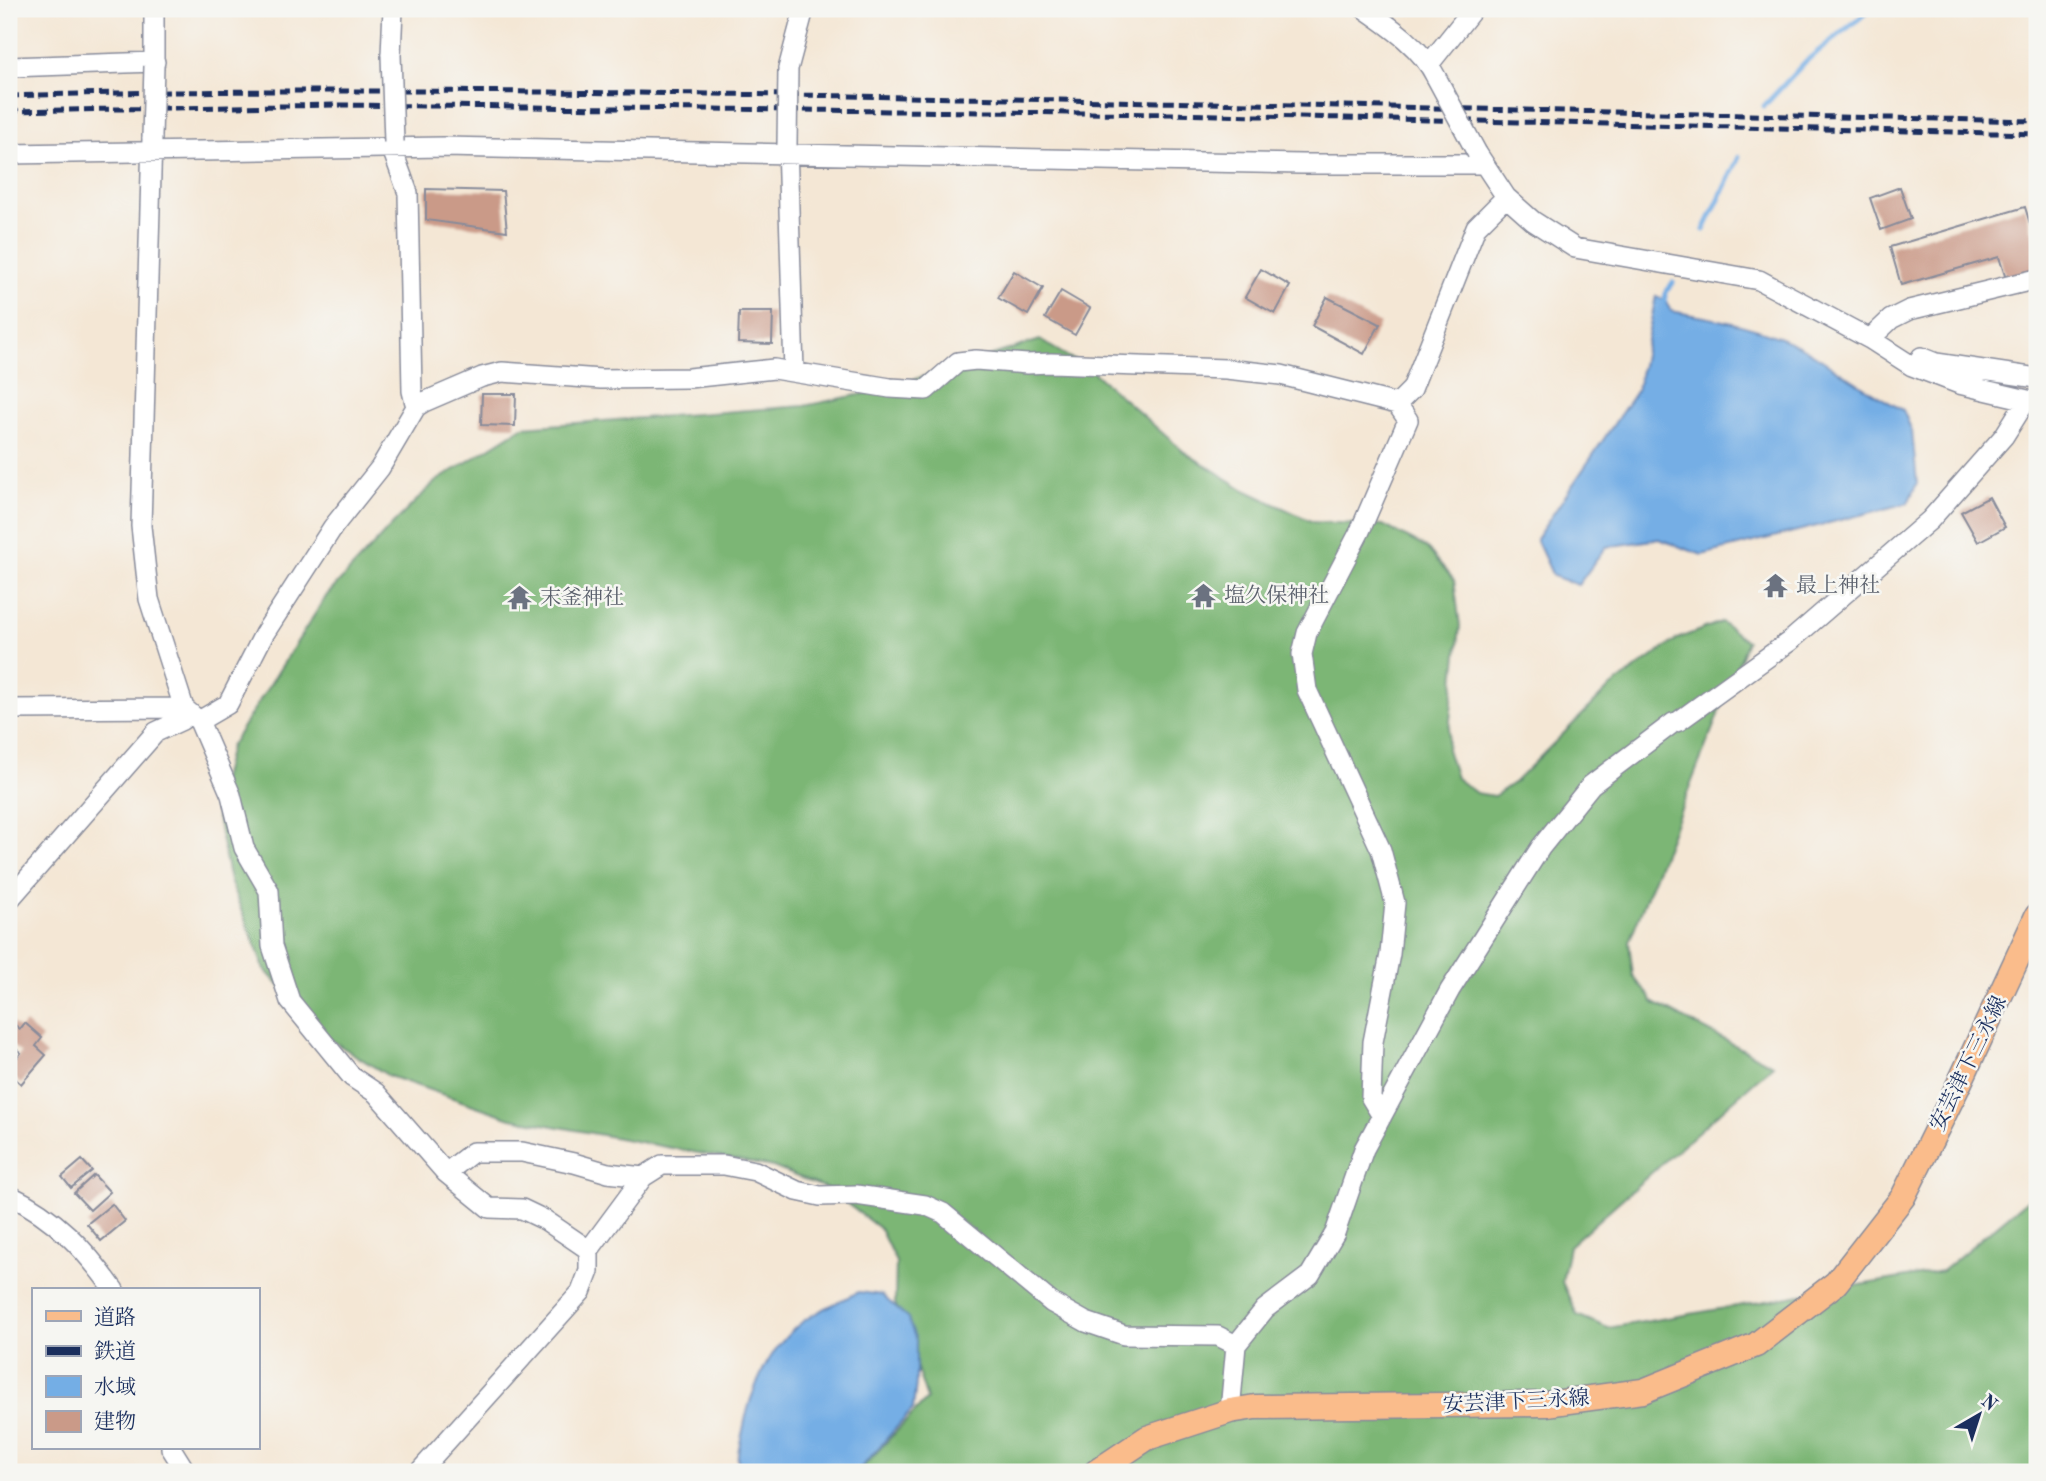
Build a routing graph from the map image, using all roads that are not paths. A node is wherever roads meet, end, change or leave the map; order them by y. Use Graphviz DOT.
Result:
graph roads {
  1 [pos="154,9"];
  2 [pos="393,9"];
  3 [pos="804,9"];
  4 [pos="1365,9"];
  5 [pos="1473,9"];
  6 [pos="154,64"];
  7 [pos="9,67"];
  8 [pos="1433,70"];
  9 [pos="152,144"];
  10 [pos="393,145"];
  11 [pos="787,149"];
  12 [pos="9,154"];
  13 [pos="1480,158"];
  14 [pos="1506,197"];
  15 [pos="2037,278"];
  16 [pos="1870,338"];
  17 [pos="794,371"];
  18 [pos="2037,378"];
  19 [pos="2032,401"];
  20 [pos="1398,404"];
  21 [pos="416,407"];
  22 [pos="9,709"];
  23 [pos="191,715"];
  24 [pos="9,901"];
  25 [pos="2037,916"];
  26 [pos="1382,1116"];
  27 [pos="446,1173"];
  28 [pos="643,1177"];
  29 [pos="9,1195"];
  30 [pos="589,1250"];
  31 [pos="112,1288"];
  32 [pos="1236,1345"];
  33 [pos="1230,1411"];
  34 [pos="173,1450"];
  35 [pos="428,1469"];
  36 [pos="186,1472"];
  37 [pos="1096,1472"];
  1 -- 6 [label="street"];
  2 -- 10 [label="street, bridge"];
  3 -- 11 [label="street, bridge"];
  4 -- 8 [label="street"];
  5 -- 8 [label="street"];
  6 -- 7 [label="street"];
  6 -- 9 [label="street, bridge"];
  8 -- 13 [label="street, bridge"];
  9 -- 10 [label="street"];
  9 -- 12 [label="street"];
  9 -- 23 [label="street"];
  10 -- 11 [label="street"];
  10 -- 21 [label="street"];
  11 -- 13 [label="street"];
  11 -- 17 [label="street"];
  13 -- 14 [label="street"];
  14 -- 16 [label="street"];
  14 -- 20 [label="street"];
  15 -- 16 [label="street"];
  16 -- 18 [label="street"];
  16 -- 19 [label="street"];
  17 -- 20 [label="street"];
  17 -- 21 [label="street"];
  19 -- 26 [label="street"];
  20 -- 26 [label="street"];
  21 -- 23 [label="street"];
  22 -- 23 [label="street"];
  23 -- 24 [label="street"];
  23 -- 27 [label="street"];
  25 -- 33 [label="main road, 安芸津下三永線"];
  26 -- 32 [label="street"];
  27 -- 28 [label="street"];
  27 -- 30 [label="street"];
  28 -- 30 [label="street"];
  28 -- 32 [label="street"];
  29 -- 31 [label="street"];
  30 -- 35 [label="street"];
  32 -- 33 [label="street"];
  33 -- 37 [label="main road, 安芸津下三永線"];
  34 -- 36 [label="street"];
}
